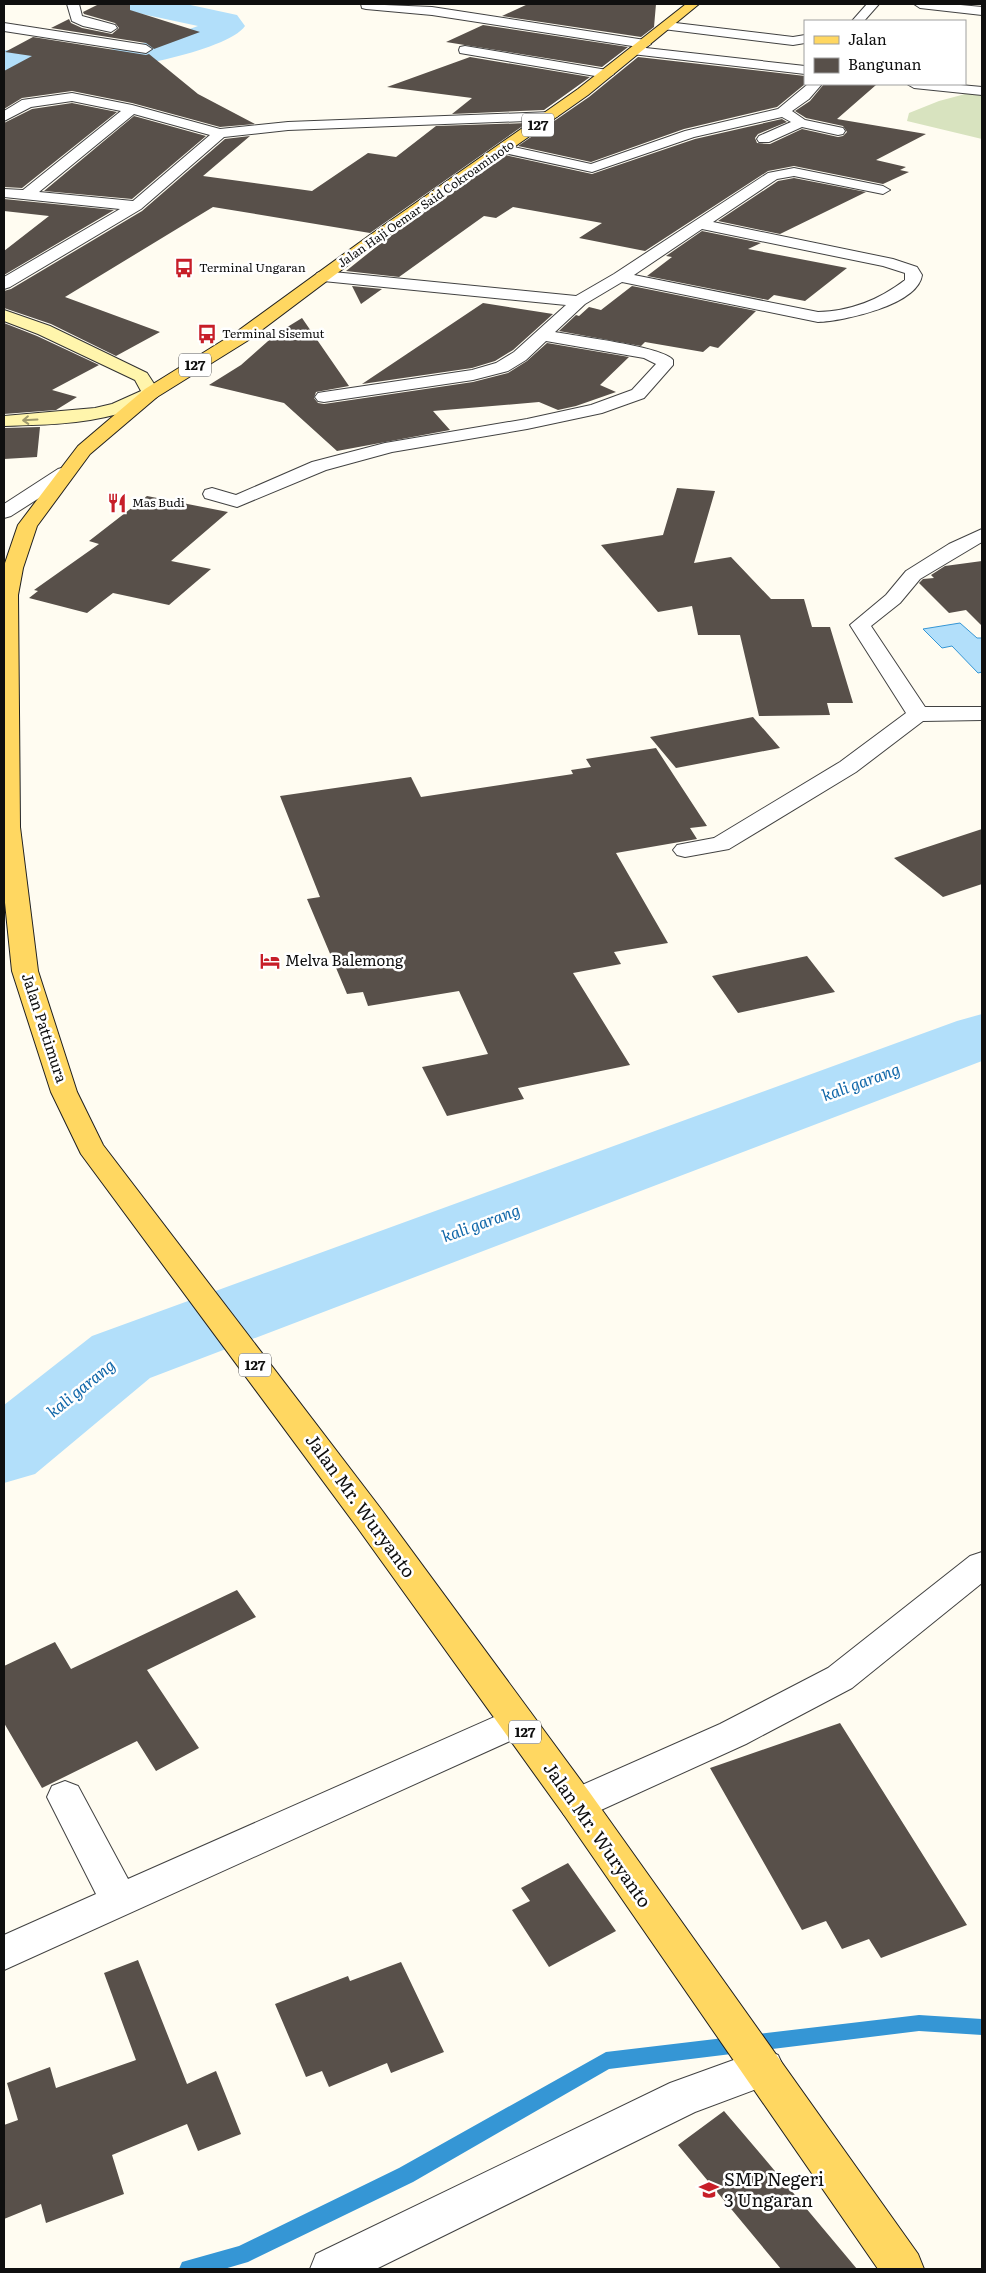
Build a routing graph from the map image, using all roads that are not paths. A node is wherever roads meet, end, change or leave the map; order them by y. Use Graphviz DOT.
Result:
graph roads {
  1 [pos="73,4"];
  2 [pos="693,4"];
  3 [pos="873,4"];
  4 [pos="920,4"];
  5 [pos="366,5"];
  6 [pos="981,11"];
  7 [pos="859,20"];
  8 [pos="964,20"];
  9 [pos="667,26"];
  10 [pos="4,27"];
  11 [pos="126,31"];
  12 [pos="804,39"];
  13 [pos="641,48"];
  14 [pos="146,49"];
  15 [pos="465,50"];
  16 [pos="804,70"];
  17 [pos="608,74"];
  18 [pos="814,85"];
  19 [pos="924,85"];
  20 [pos="982,91"];
  21 [pos="132,109"];
  22 [pos="784,112"];
  23 [pos="551,116"];
  24 [pos="4,117"];
  25 [pos="801,123"];
  26 [pos="838,131"];
  27 [pos="220,133"];
  28 [pos="764,139"];
  29 [pos="504,149"];
  30 [pos="883,190"];
  31 [pos="4,193"];
  32 [pos="26,195"];
  33 [pos="136,206"];
  34 [pos="698,224"];
  35 [pos="323,276"];
  36 [pos="620,277"];
  37 [pos="4,284"];
  38 [pos="579,301"];
  39 [pos="4,315"];
  40 [pos="542,334"];
  41 [pos="151,393"];
  42 [pos="324,397"];
  43 [pos="55,418"];
  44 [pos="4,421"];
  45 [pos="84,450"];
  46 [pos="65,473"];
  47 [pos="212,494"];
  48 [pos="4,512"];
  49 [pos="982,536"];
  50 [pos="918,714"];
  51 [pos="982,714"];
  52 [pos="5,747"];
  53 [pos="6,829"];
  54 [pos="685,850"];
  55 [pos="141,1213"];
  56 [pos="982,1565"];
  57 [pos="517,1722"];
  58 [pos="65,1797"];
  59 [pos="577,1804"];
  60 [pos="119,1900"];
  61 [pos="4,1952"];
  62 [pos="764,2068"];
  63 [pos="331,2269"];
  64 [pos="903,2269"];
  1 -- 11 [label="street"];
  2 -- 9 [label="main road, Jalan Haji Oemar Said Cokroaminoto / 127"];
  3 -- 7 [label="street"];
  4 -- 6 [label="street"];
  5 -- 13 [label="street"];
  6 -- 8 [label="street"];
  9 -- 12 [label="street"];
  9 -- 13 [label="main road, Jalan Haji Oemar Said Cokroaminoto / 127"];
  10 -- 14 [label="street"];
  13 -- 16 [label="street"];
  13 -- 17 [label="main road, Jalan Haji Oemar Said Cokroaminoto / 127"];
  15 -- 17 [label="street"];
  17 -- 23 [label="main road, Jalan Haji Oemar Said Cokroaminoto / 127"];
  18 -- 22 [label="street"];
  19 -- 20 [label="street"];
  21 -- 24 [label="street"];
  21 -- 27 [label="street"];
  21 -- 32 [label="street"];
  22 -- 25 [label="street"];
  22 -- 29 [label="street"];
  23 -- 27 [label="street"];
  23 -- 29 [label="main road, Jalan Haji Oemar Said Cokroaminoto / 127"];
  25 -- 26 [label="street"];
  25 -- 28 [label="street"];
  27 -- 33 [label="street"];
  29 -- 35 [label="main road, Jalan Haji Oemar Said Cokroaminoto / 127"];
  30 -- 34 [label="street"];
  31 -- 32 [label="street"];
  32 -- 33 [label="street"];
  33 -- 37 [label="street"];
  34 -- 36 [label="street"];
  34 -- 36 [label="street"];
  35 -- 38 [label="street"];
  35 -- 41 [label="main road, Jalan Haji Oemar Said Cokroaminoto / 127"];
  36 -- 38 [label="street"];
  38 -- 40 [label="street"];
  39 -- 41 [label="main road"];
  40 -- 42 [label="street"];
  40 -- 47 [label="street"];
  41 -- 43 [label="main road"];
  41 -- 45 [label="main road, Jalan Pattimura / 127"];
  43 -- 44 [label="main road, one-way"];
  43 -- 45 [label="main road"];
  45 -- 46 [label="main road, Jalan Pattimura / 127"];
  46 -- 48 [label="street"];
  46 -- 52 [label="main road, Jalan Pattimura / 127"];
  49 -- 50 [label="street"];
  50 -- 51 [label="street"];
  50 -- 54 [label="street"];
  52 -- 53 [label="main road, Jalan Pattimura / 127"];
  53 -- 55 [label="main road, Jalan Pattimura / 127"];
  55 -- 57 [label="main road, Jalan Mr. Wuryanto / 127"];
  56 -- 59 [label="street"];
  57 -- 59 [label="main road, Jalan Mr. Wuryanto / 127"];
  57 -- 60 [label="street"];
  58 -- 60 [label="street"];
  59 -- 62 [label="main road, Jalan Mr. Wuryanto / 127"];
  60 -- 61 [label="street"];
  62 -- 63 [label="street"];
  62 -- 64 [label="main road, Jalan Mr. Wuryanto / 127"];
}
